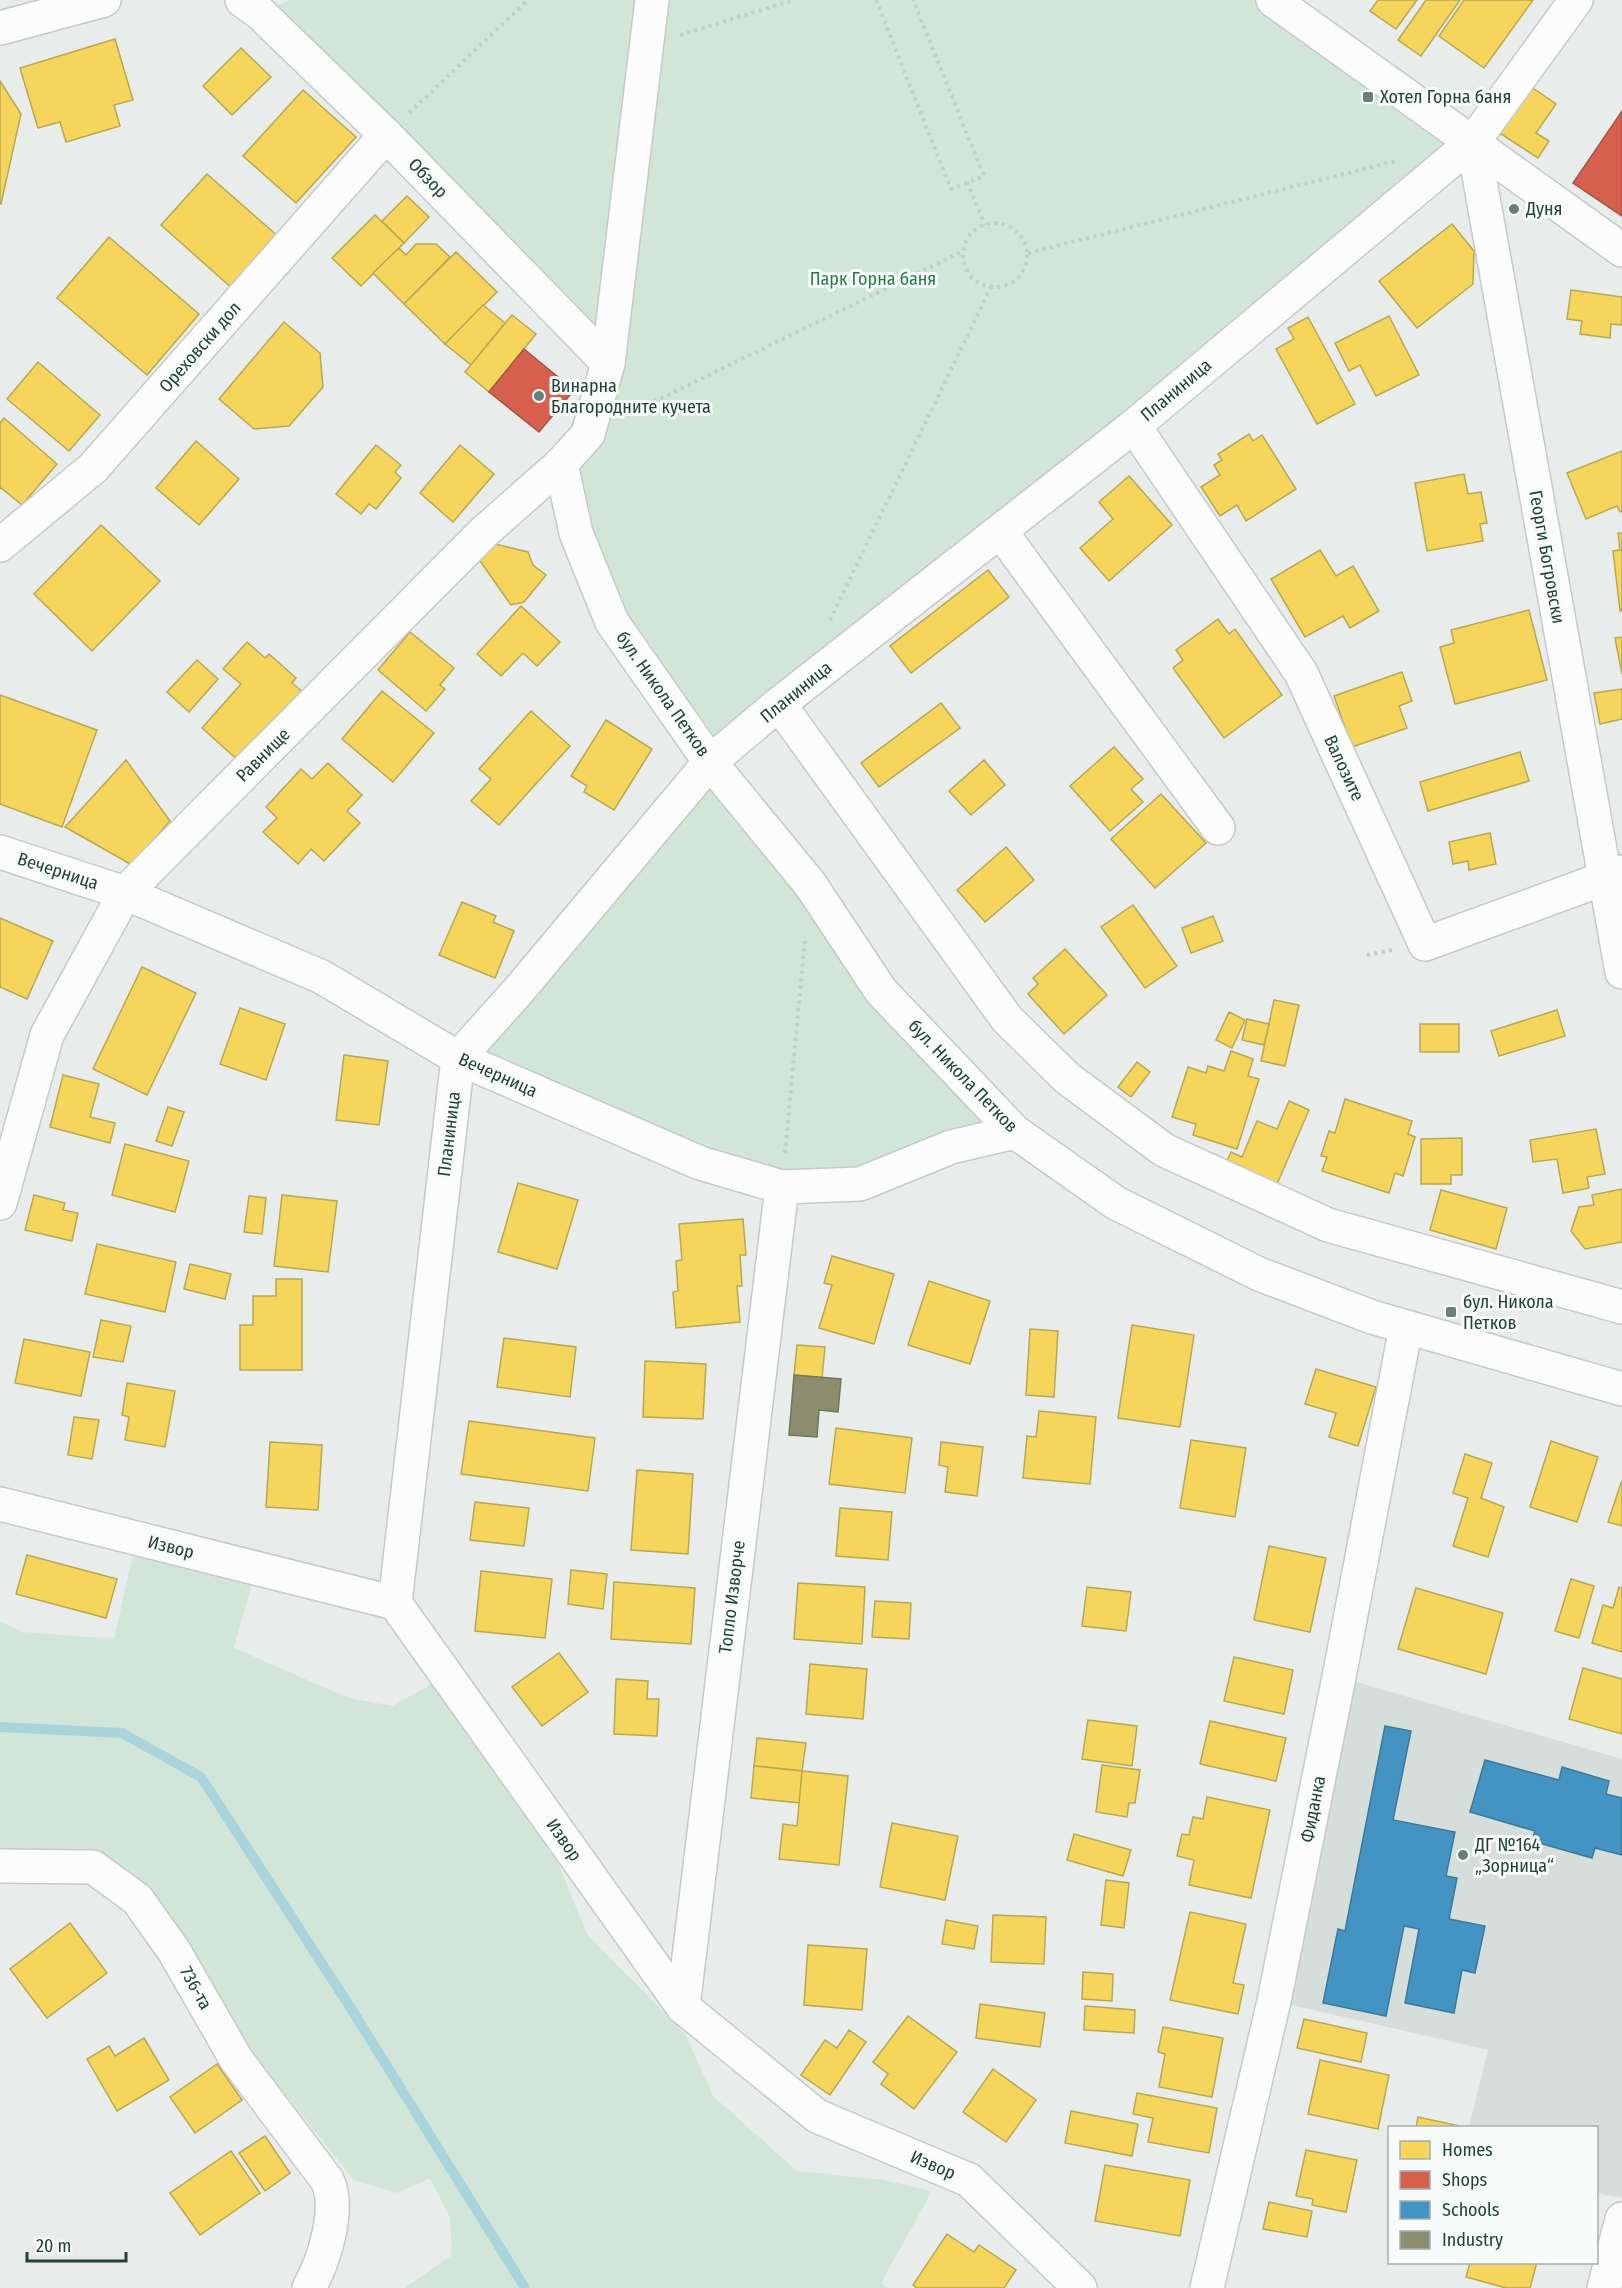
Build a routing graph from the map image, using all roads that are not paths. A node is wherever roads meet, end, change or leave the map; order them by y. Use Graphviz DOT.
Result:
graph roads {
  1 [pos="104,0"];
  2 [pos="242,0"];
  3 [pos="652,0"];
  4 [pos="1273,0"];
  5 [pos="1575,0"];
  6 [pos="0,28"];
  7 [pos="386,135"];
  8 [pos="1473,142"];
  9 [pos="1622,250"];
  10 [pos="608,363"];
  11 [pos="1134,426"];
  12 [pos="561,464"];
  13 [pos="1001,532"];
  14 [pos="0,545"];
  15 [pos="778,704"];
  16 [pos="710,762"];
  17 [pos="1218,828"];
  18 [pos="0,852"];
  19 [pos="1613,875"];
  20 [pos="125,893"];
  21 [pos="1622,972"];
  22 [pos="458,1058"];
  23 [pos="1015,1132"];
  24 [pos="782,1187"];
  25 [pos="0,1203"];
  26 [pos="1622,1307"];
  27 [pos="1406,1327"];
  28 [pos="1622,1389"];
  29 [pos="0,1504"];
  30 [pos="395,1603"];
  31 [pos="0,1866"];
  32 [pos="683,2007"];
  33 [pos="1622,2219"];
  34 [pos="1612,2274"];
  35 [pos="309,2288"];
  36 [pos="1080,2288"];
  37 [pos="1207,2288"];
  1 -- 6 [label="street"];
  2 -- 7 [label="street, Обзор"];
  3 -- 10 [label="street, Равнище"];
  4 -- 8 [label="street"];
  5 -- 8 [label="street, Планиница"];
  7 -- 10 [label="street, Обзор"];
  7 -- 14 [label="street, Ореховски дол"];
  8 -- 9 [label="street"];
  8 -- 11 [label="street, Планиница"];
  8 -- 19 [label="street, Георги Богровски"];
  10 -- 12 [label="street, Равнище"];
  11 -- 13 [label="street, Планиница"];
  11 -- 19 [label="street, Валозите"];
  12 -- 16 [label="street, бул. Никола Петков"];
  12 -- 20 [label="street, Равнище"];
  13 -- 15 [label="street, Планиница"];
  13 -- 17 [label="street"];
  15 -- 16 [label="street, Планиница"];
  15 -- 26 [label="street"];
  16 -- 22 [label="street, Планиница"];
  16 -- 23 [label="street, бул. Никола Петков"];
  18 -- 20 [label="street, Вечерница"];
  19 -- 21 [label="street, Георги Богровски"];
  20 -- 22 [label="street, Вечерница"];
  20 -- 25 [label="street, Равнище"];
  22 -- 24 [label="street, Вечерница"];
  22 -- 30 [label="street, Планиница"];
  23 -- 24 [label="street, Вечерница"];
  23 -- 27 [label="street, бул. Никола Петков"];
  24 -- 32 [label="street, Топло Изворче"];
  27 -- 28 [label="street, бул. Никола Петков"];
  27 -- 37 [label="street, Фиданка"];
  29 -- 30 [label="street, Извор"];
  30 -- 32 [label="street, Извор"];
  31 -- 35 [label="street, 736-та"];
  32 -- 36 [label="street, Извор"];
  33 -- 34 [label="street"];
}
